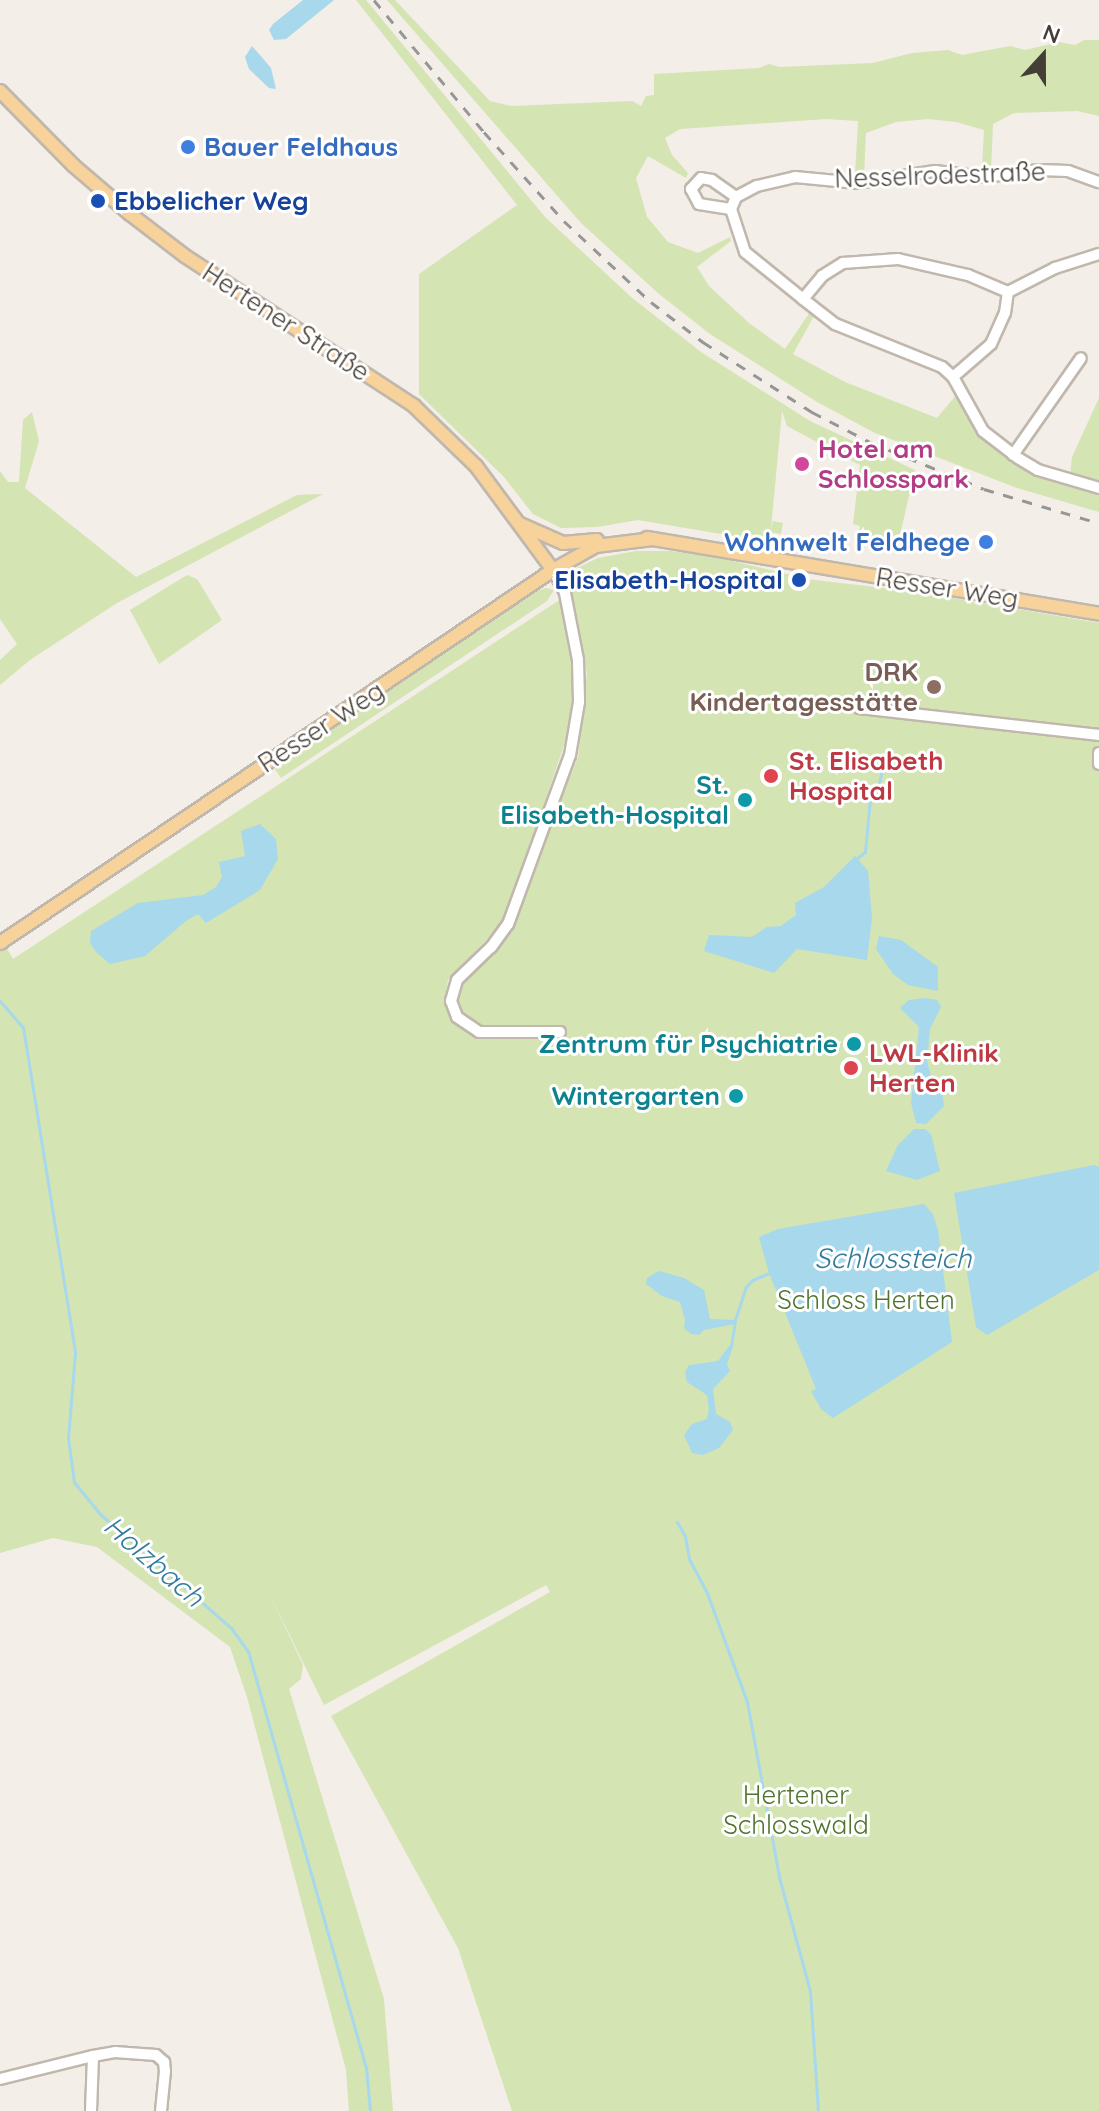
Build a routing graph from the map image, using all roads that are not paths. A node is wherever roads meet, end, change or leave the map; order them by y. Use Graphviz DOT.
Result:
graph roads {
  1 [pos="0,91"];
  2 [pos="1099,182"];
  3 [pos="736,197"];
  4 [pos="731,209"];
  5 [pos="1099,254"];
  6 [pos="1008,292"];
  7 [pos="803,299"];
  8 [pos="1081,358"];
  9 [pos="953,377"];
  10 [pos="1013,455"];
  11 [pos="1099,488"];
  12 [pos="517,522"];
  13 [pos="653,539"];
  14 [pos="553,570"];
  15 [pos="1099,614"];
  16 [pos="859,708"];
  17 [pos="1099,735"];
  18 [pos="1099,753"];
  19 [pos="1099,764"];
  20 [pos="0,943"];
  21 [pos="560,1032"];
  22 [pos="93,2056"];
  23 [pos="0,2079"];
  24 [pos="91,2111"];
  25 [pos="161,2111"];
  1 -- 12 [label="main road, Hertener Straße"];
  2 -- 3 [label="street, Nesselrodestraße"];
  3 -- 4 [label="street"];
  3 -- 4 [label="street"];
  4 -- 7 [label="street"];
  5 -- 6 [label="street"];
  6 -- 7 [label="street"];
  6 -- 9 [label="street"];
  7 -- 9 [label="street"];
  8 -- 10 [label="street"];
  9 -- 10 [label="street"];
  10 -- 11 [label="street"];
  12 -- 13 [label="main road, Resser Weg"];
  12 -- 14 [label="main road, Hertener Straße"];
  13 -- 14 [label="main road, Resser Weg"];
  13 -- 15 [label="main road, Resser Weg"];
  14 -- 20 [label="main road, Resser Weg"];
  14 -- 21 [label="street"];
  16 -- 17 [label="street"];
  18 -- 19 [label="street"];
  22 -- 23 [label="street"];
  22 -- 24 [label="street"];
  22 -- 25 [label="street"];
}
